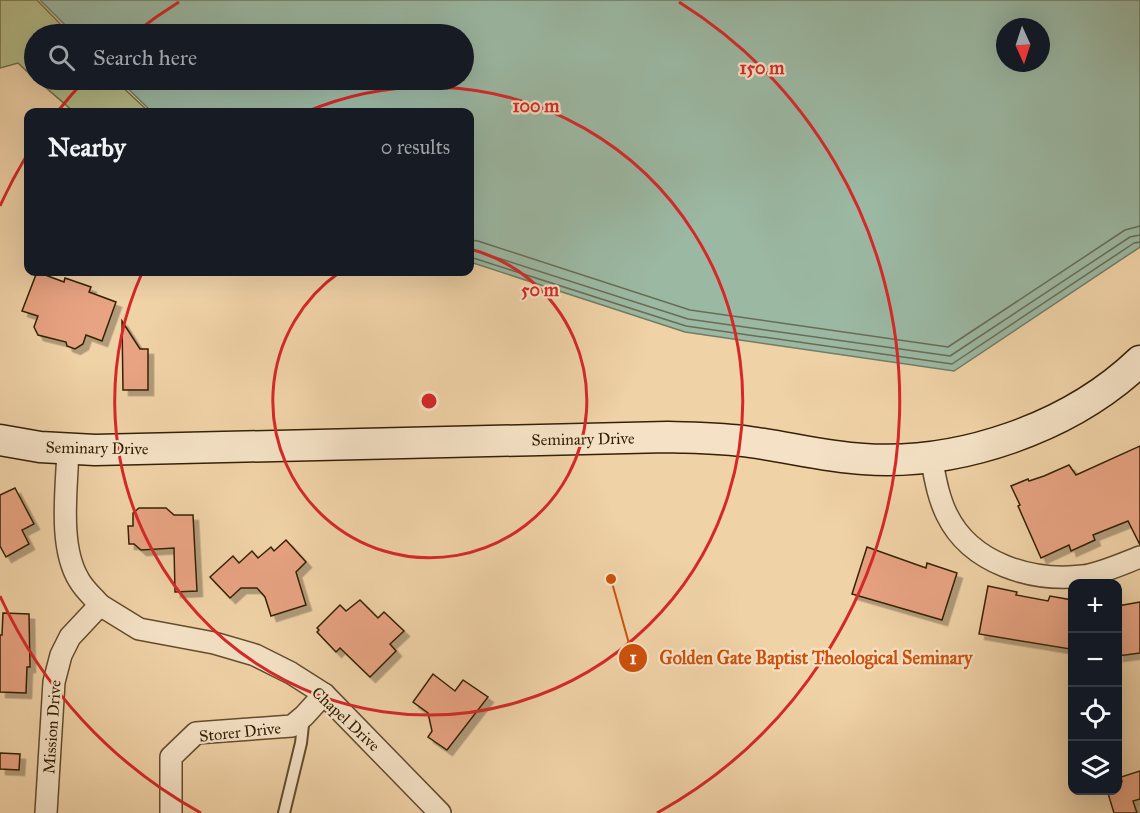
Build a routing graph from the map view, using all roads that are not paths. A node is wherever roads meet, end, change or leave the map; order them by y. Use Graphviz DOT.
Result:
graph roads {
  1 [pos="1140,361"];
  2 [pos="0,440"];
  3 [pos="68,449"];
  4 [pos="931,457"];
  5 [pos="1140,557"];
  6 [pos="100,605"];
  7 [pos="324,694"];
  8 [pos="304,716"];
  9 [pos="46,813"];
  10 [pos="171,813"];
  11 [pos="284,813"];
  12 [pos="440,813"];
  1 -- 4 [label="street, Seminary Drive"];
  2 -- 3 [label="street, Seminary Drive"];
  3 -- 4 [label="street, Seminary Drive"];
  3 -- 6 [label="street"];
  4 -- 5 [label="street"];
  6 -- 7 [label="street, Chapel Drive"];
  6 -- 9 [label="street, Mission Drive"];
  7 -- 8 [label="street, Storer Drive"];
  7 -- 12 [label="street, Chapel Drive"];
  8 -- 10 [label="street, Storer Drive"];
  8 -- 11 [label="lane"];
}
